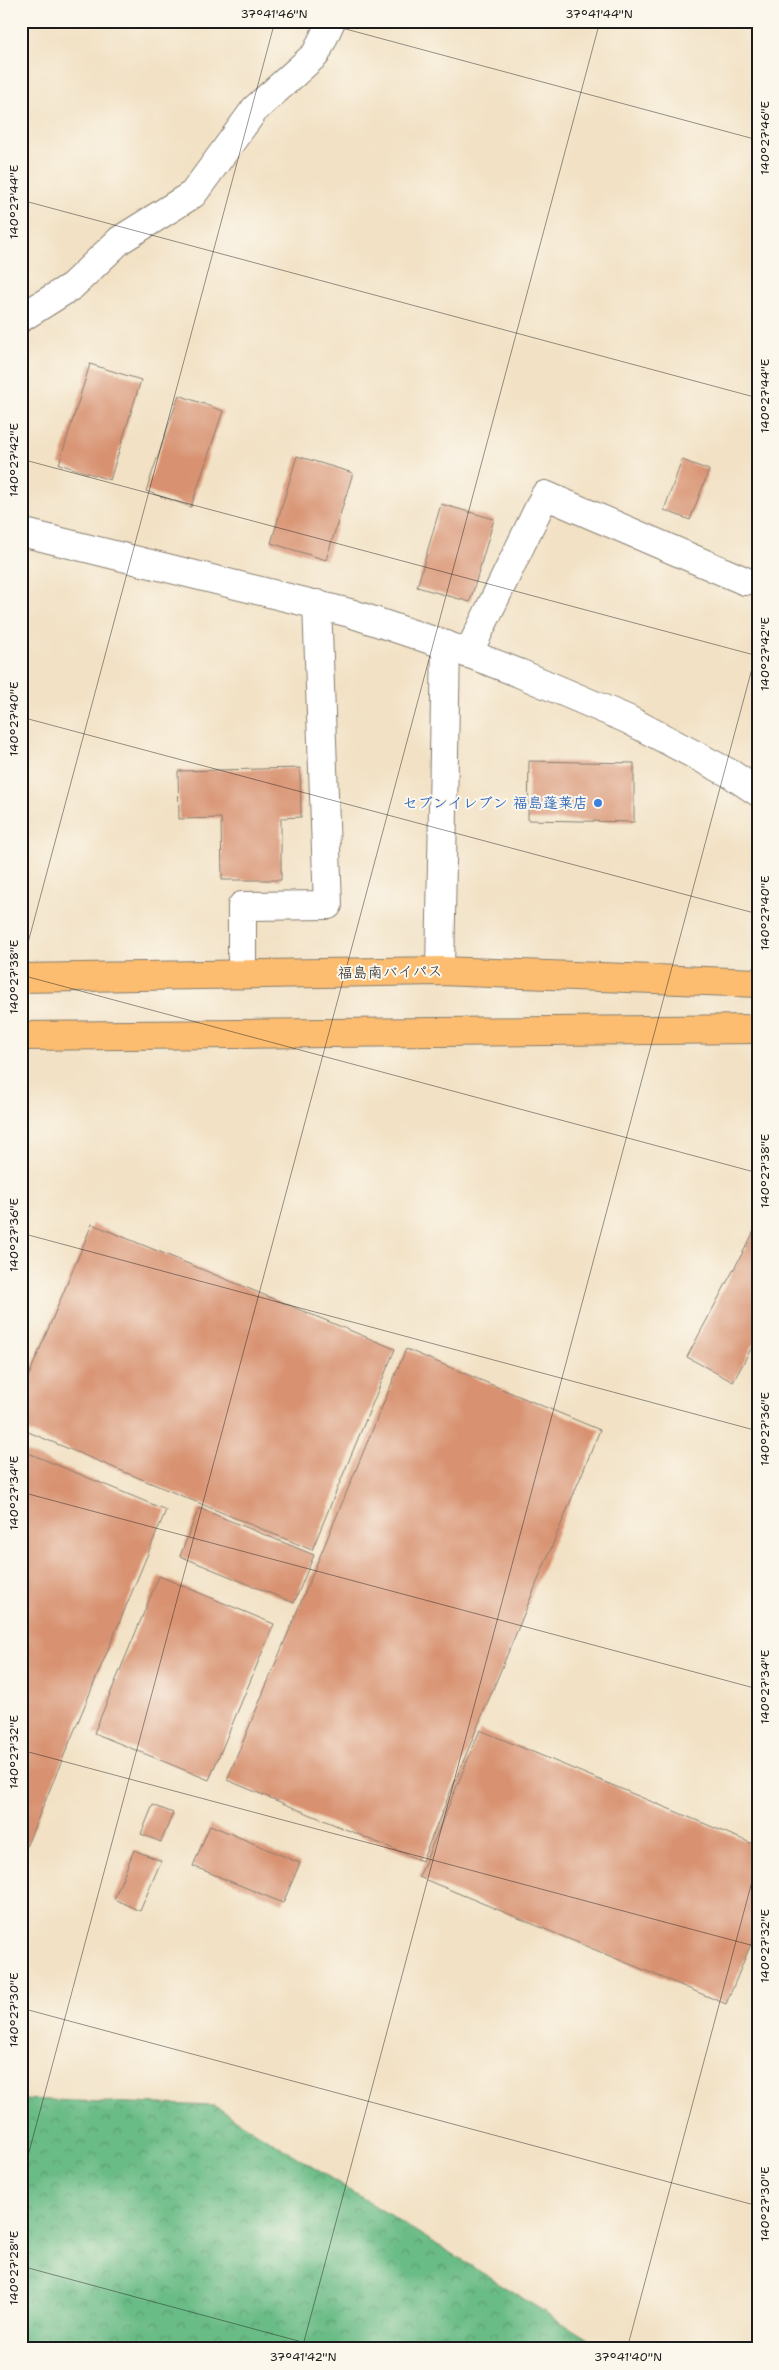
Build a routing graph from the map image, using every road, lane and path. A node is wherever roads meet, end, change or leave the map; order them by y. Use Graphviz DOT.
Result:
graph roads {
  1 [pos="331,21"];
  2 [pos="21,318"];
  3 [pos="21,532"];
  4 [pos="745,581"];
  5 [pos="317,604"];
  6 [pos="457,649"];
  7 [pos="758,792"];
  8 [pos="440,971"];
  9 [pos="242,974"];
  10 [pos="21,978"];
  11 [pos="758,984"];
  12 [pos="758,1029"];
  13 [pos="21,1036"];
  1 -- 2 [label="street"];
  3 -- 5 [label="street"];
  4 -- 6 [label="street"];
  5 -- 6 [label="street"];
  5 -- 9 [label="street"];
  6 -- 7 [label="street"];
  6 -- 8 [label="street"];
  8 -- 9 [label="highway, 福島南バイパス"];
  8 -- 11 [label="highway, 福島南バイパス"];
  9 -- 10 [label="highway, 福島南バイパス"];
  12 -- 13 [label="highway"];
}
